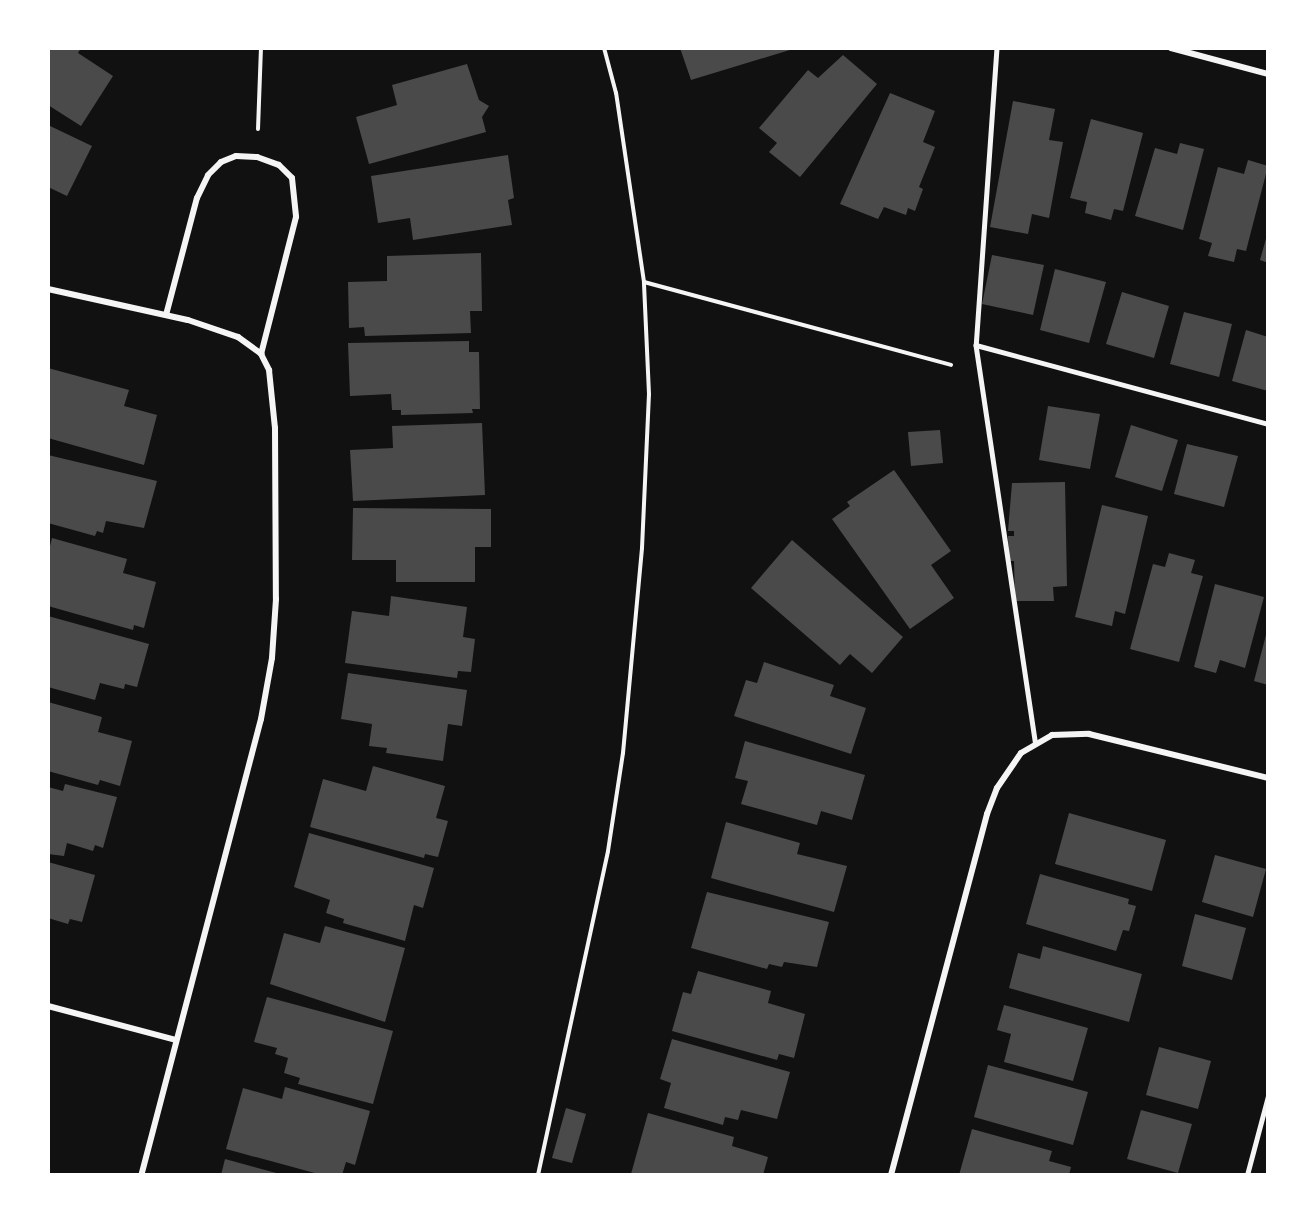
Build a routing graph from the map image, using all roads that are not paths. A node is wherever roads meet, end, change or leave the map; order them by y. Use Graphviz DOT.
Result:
graph roads {
  1 [pos="997,48"];
  2 [pos="1171,48"];
  3 [pos="1268,74"];
  4 [pos="48,289"];
  5 [pos="166,315"];
  6 [pos="976,345"];
  7 [pos="261,354"];
  8 [pos="1268,424"];
  9 [pos="1035,742"];
  10 [pos="1268,778"];
  11 [pos="48,1006"];
  12 [pos="176,1040"];
  13 [pos="1268,1096"];
  14 [pos="141,1175"];
  15 [pos="891,1175"];
  16 [pos="1247,1175"];
  1 -- 6 [label="lane"];
  2 -- 3 [label="street"];
  4 -- 5 [label="street"];
  5 -- 7 [label="street"];
  5 -- 7 [label="street"];
  6 -- 8 [label="lane"];
  6 -- 9 [label="lane"];
  7 -- 12 [label="street"];
  9 -- 10 [label="street"];
  9 -- 15 [label="street"];
  11 -- 12 [label="street"];
  12 -- 14 [label="street"];
  13 -- 16 [label="lane"];
}
